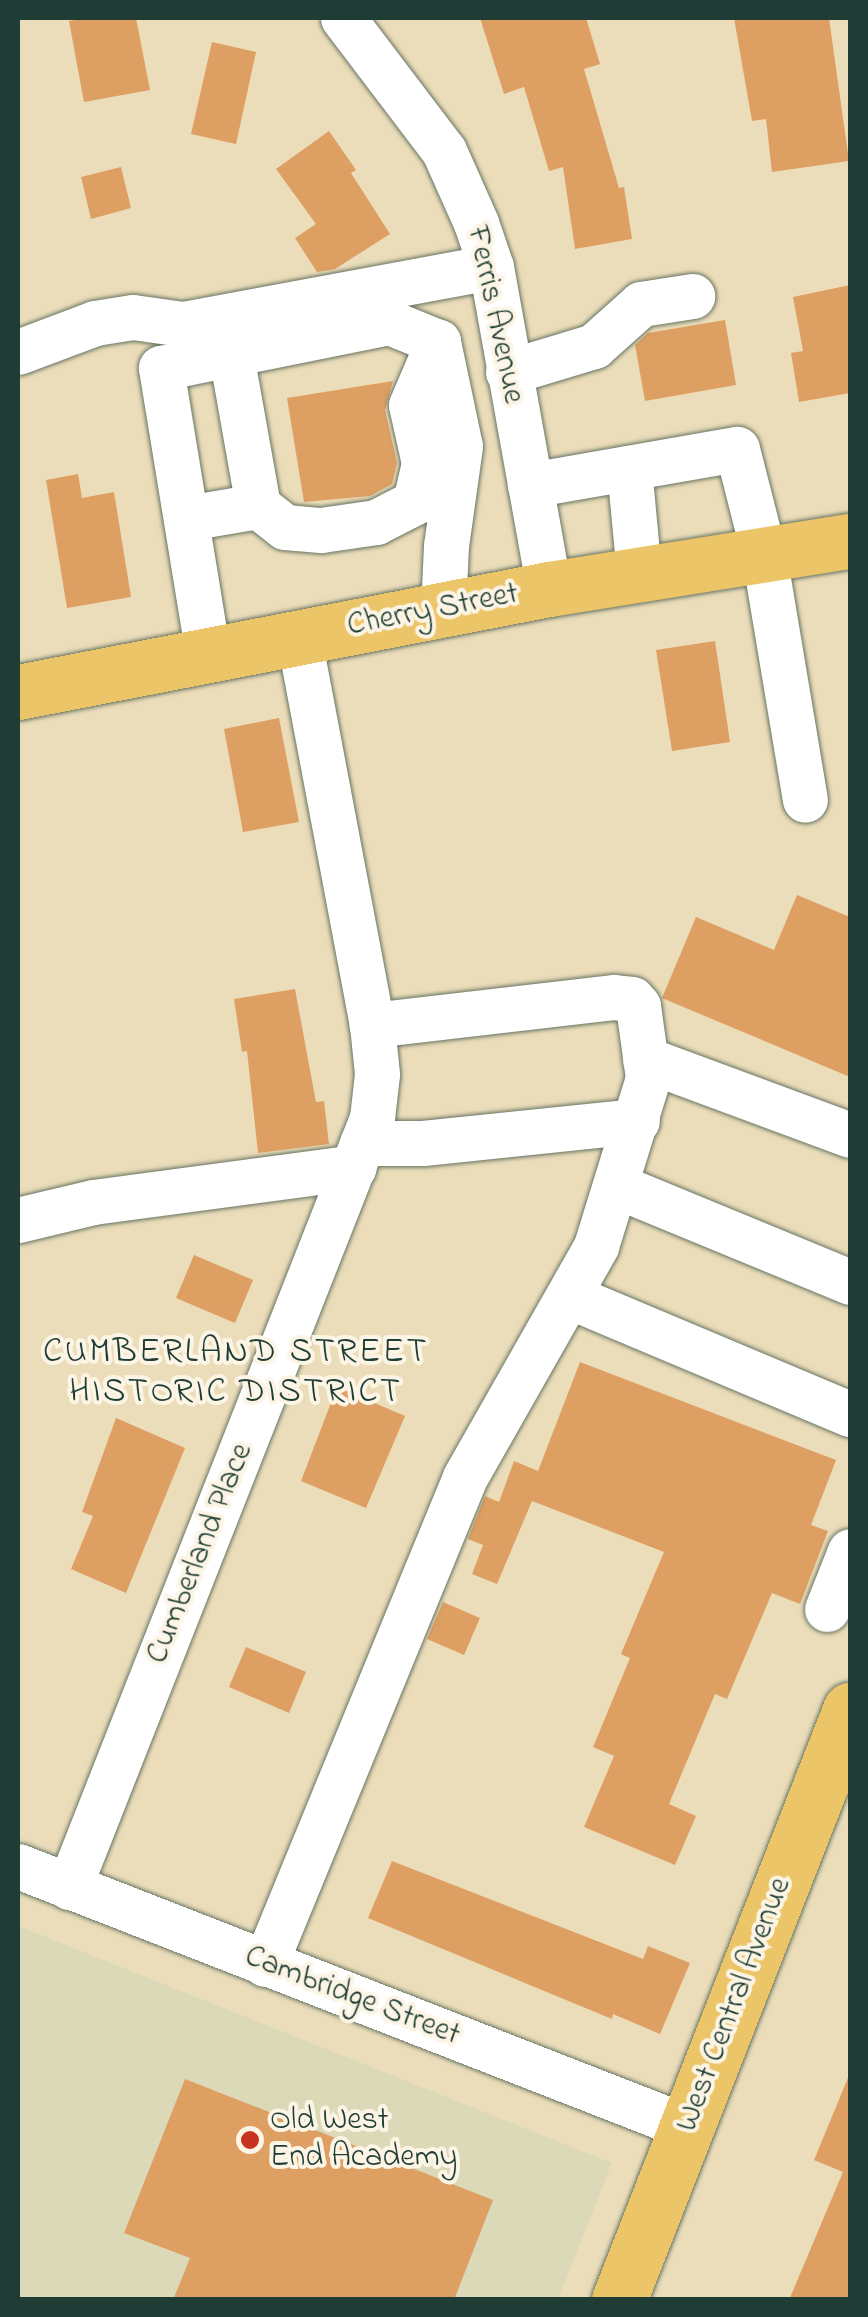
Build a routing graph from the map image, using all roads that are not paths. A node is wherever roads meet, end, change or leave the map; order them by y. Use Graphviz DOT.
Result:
graph roads {
  1 [pos="343,18"];
  2 [pos="491,267"];
  3 [pos="692,296"];
  4 [pos="438,342"];
  5 [pos="18,352"];
  6 [pos="231,354"];
  7 [pos="508,372"];
  8 [pos="629,468"];
  9 [pos="530,485"];
  10 [pos="258,506"];
  11 [pos="187,518"];
  12 [pos="850,541"];
  13 [pos="764,555"];
  14 [pos="640,574"];
  15 [pos="549,588"];
  16 [pos="443,609"];
  17 [pos="299,637"];
  18 [pos="208,654"];
  19 [pos="18,692"];
  20 [pos="805,800"];
  21 [pos="372,1025"];
  22 [pos="644,1058"];
  23 [pos="637,1120"];
  24 [pos="850,1136"];
  25 [pos="358,1155"];
  26 [pos="617,1186"];
  27 [pos="18,1220"];
  28 [pos="850,1282"];
  29 [pos="569,1296"];
  30 [pos="850,1414"];
  31 [pos="850,1551"];
  32 [pos="827,1609"];
  33 [pos="850,1710"];
  34 [pos="18,1866"];
  35 [pos="69,1887"];
  36 [pos="265,1964"];
  37 [pos="686,2126"];
  38 [pos="619,2300"];
  1 -- 2 [label="street, Ferris Avenue"];
  2 -- 5 [label="street"];
  2 -- 7 [label="street, Ferris Avenue"];
  3 -- 7 [label="street"];
  4 -- 6 [label="street"];
  4 -- 10 [label="street"];
  4 -- 16 [label="street"];
  6 -- 10 [label="street"];
  6 -- 11 [label="street"];
  7 -- 9 [label="street, Ferris Avenue"];
  8 -- 9 [label="street"];
  8 -- 13 [label="street"];
  8 -- 14 [label="street"];
  9 -- 15 [label="street, Ferris Avenue"];
  10 -- 11 [label="street"];
  11 -- 18 [label="street"];
  12 -- 13 [label="main road, Cherry Street"];
  13 -- 14 [label="main road, Cherry Street"];
  13 -- 20 [label="street"];
  14 -- 15 [label="main road, Cherry Street"];
  15 -- 16 [label="main road, Cherry Street"];
  16 -- 17 [label="main road, Cherry Street"];
  17 -- 18 [label="main road, Cherry Street"];
  17 -- 21 [label="street, Cumberland Place"];
  18 -- 19 [label="main road, Cherry Street"];
  21 -- 22 [label="street"];
  21 -- 25 [label="street, Cumberland Place"];
  22 -- 23 [label="street"];
  22 -- 24 [label="street"];
  23 -- 25 [label="street"];
  23 -- 26 [label="street"];
  25 -- 27 [label="street"];
  25 -- 35 [label="street, Cumberland Place"];
  26 -- 28 [label="street"];
  26 -- 29 [label="street"];
  29 -- 30 [label="street"];
  29 -- 36 [label="street"];
  31 -- 32 [label="street"];
  33 -- 37 [label="main road, West Central Avenue"];
  34 -- 35 [label="street, Cambridge Street"];
  35 -- 36 [label="street, Cambridge Street"];
  36 -- 37 [label="street, Cambridge Street"];
  37 -- 38 [label="main road, West Central Avenue"];
}
